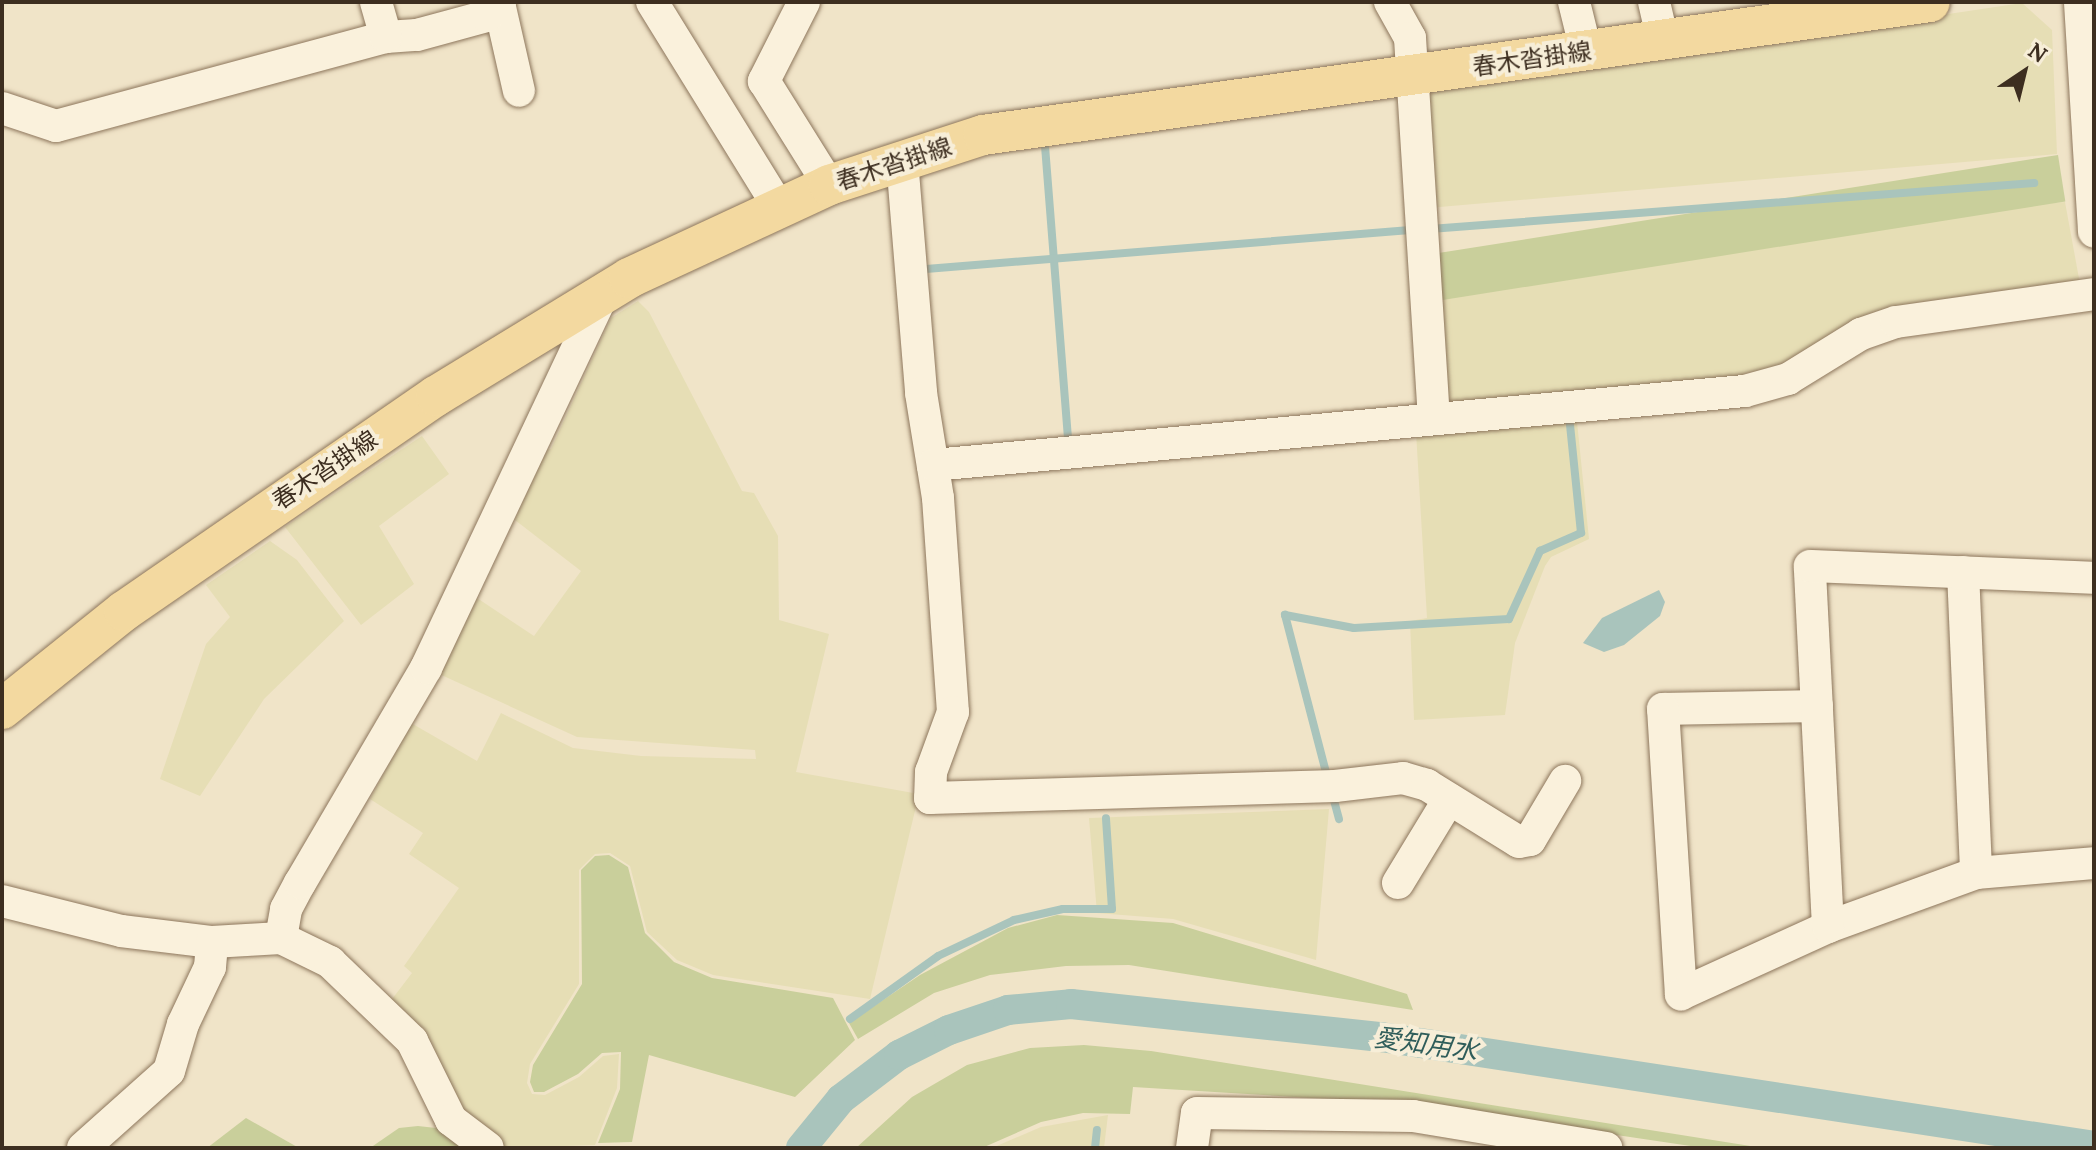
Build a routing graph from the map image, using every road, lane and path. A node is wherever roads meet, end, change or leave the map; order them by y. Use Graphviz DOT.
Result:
graph roads {
  1 [pos="376,2"];
  2 [pos="652,2"];
  3 [pos="804,2"];
  4 [pos="1390,2"];
  5 [pos="1574,2"];
  6 [pos="1654,2"];
  7 [pos="2080,2"];
  8 [pos="499,3"];
  9 [pos="1915,3"];
  10 [pos="386,37"];
  11 [pos="1663,41"];
  12 [pos="1586,51"];
  13 [pos="1413,75"];
  14 [pos="519,91"];
  15 [pos="2,108"];
  16 [pos="902,160"];
  17 [pos="829,185"];
  18 [pos="778,206"];
  19 [pos="2094,232"];
  20 [pos="2094,294"];
  21 [pos="602,296"];
  22 [pos="1434,418"];
  23 [pos="933,465"];
  24 [pos="1963,572"];
  25 [pos="2094,578"];
  26 [pos="1817,706"];
  27 [pos="2,709"];
  28 [pos="1565,781"];
  29 [pos="1449,799"];
  30 [pos="2094,863"];
  31 [pos="1976,873"];
  32 [pos="1398,883"];
  33 [pos="2,901"];
  34 [pos="1828,927"];
  35 [pos="281,938"];
  36 [pos="212,942"];
  37 [pos="1453,1136"];
  38 [pos="83,1148"];
  39 [pos="488,1148"];
  40 [pos="1192,1148"];
  41 [pos="1606,1148"];
  1 -- 10 [label="street"];
  2 -- 18 [label="street"];
  3 -- 17 [label="street"];
  4 -- 13 [label="street"];
  5 -- 12 [label="street"];
  6 -- 11 [label="street"];
  7 -- 19 [label="street"];
  8 -- 10 [label="street"];
  8 -- 14 [label="street"];
  9 -- 11 [label="main road, 春木沓掛線"];
  10 -- 15 [label="street"];
  11 -- 12 [label="main road, 春木沓掛線"];
  12 -- 13 [label="main road, 春木沓掛線"];
  13 -- 16 [label="main road, 春木沓掛線"];
  13 -- 22 [label="street"];
  16 -- 17 [label="main road, 春木沓掛線"];
  16 -- 23 [label="street"];
  17 -- 18 [label="main road, 春木沓掛線"];
  18 -- 21 [label="main road, 春木沓掛線"];
  20 -- 22 [label="street"];
  21 -- 27 [label="main road, 春木沓掛線"];
  21 -- 35 [label="street"];
  22 -- 23 [label="street"];
  23 -- 29 [label="street"];
  24 -- 25 [label="street"];
  24 -- 26 [label="street"];
  24 -- 31 [label="street"];
  26 -- 34 [label="street"];
  26 -- 34 [label="street"];
  28 -- 29 [label="street"];
  29 -- 32 [label="street"];
  30 -- 31 [label="street"];
  31 -- 34 [label="street"];
  33 -- 36 [label="street"];
  35 -- 36 [label="street"];
  35 -- 39 [label="street"];
  36 -- 38 [label="street"];
  37 -- 40 [label="street"];
  37 -- 41 [label="street"];
}
